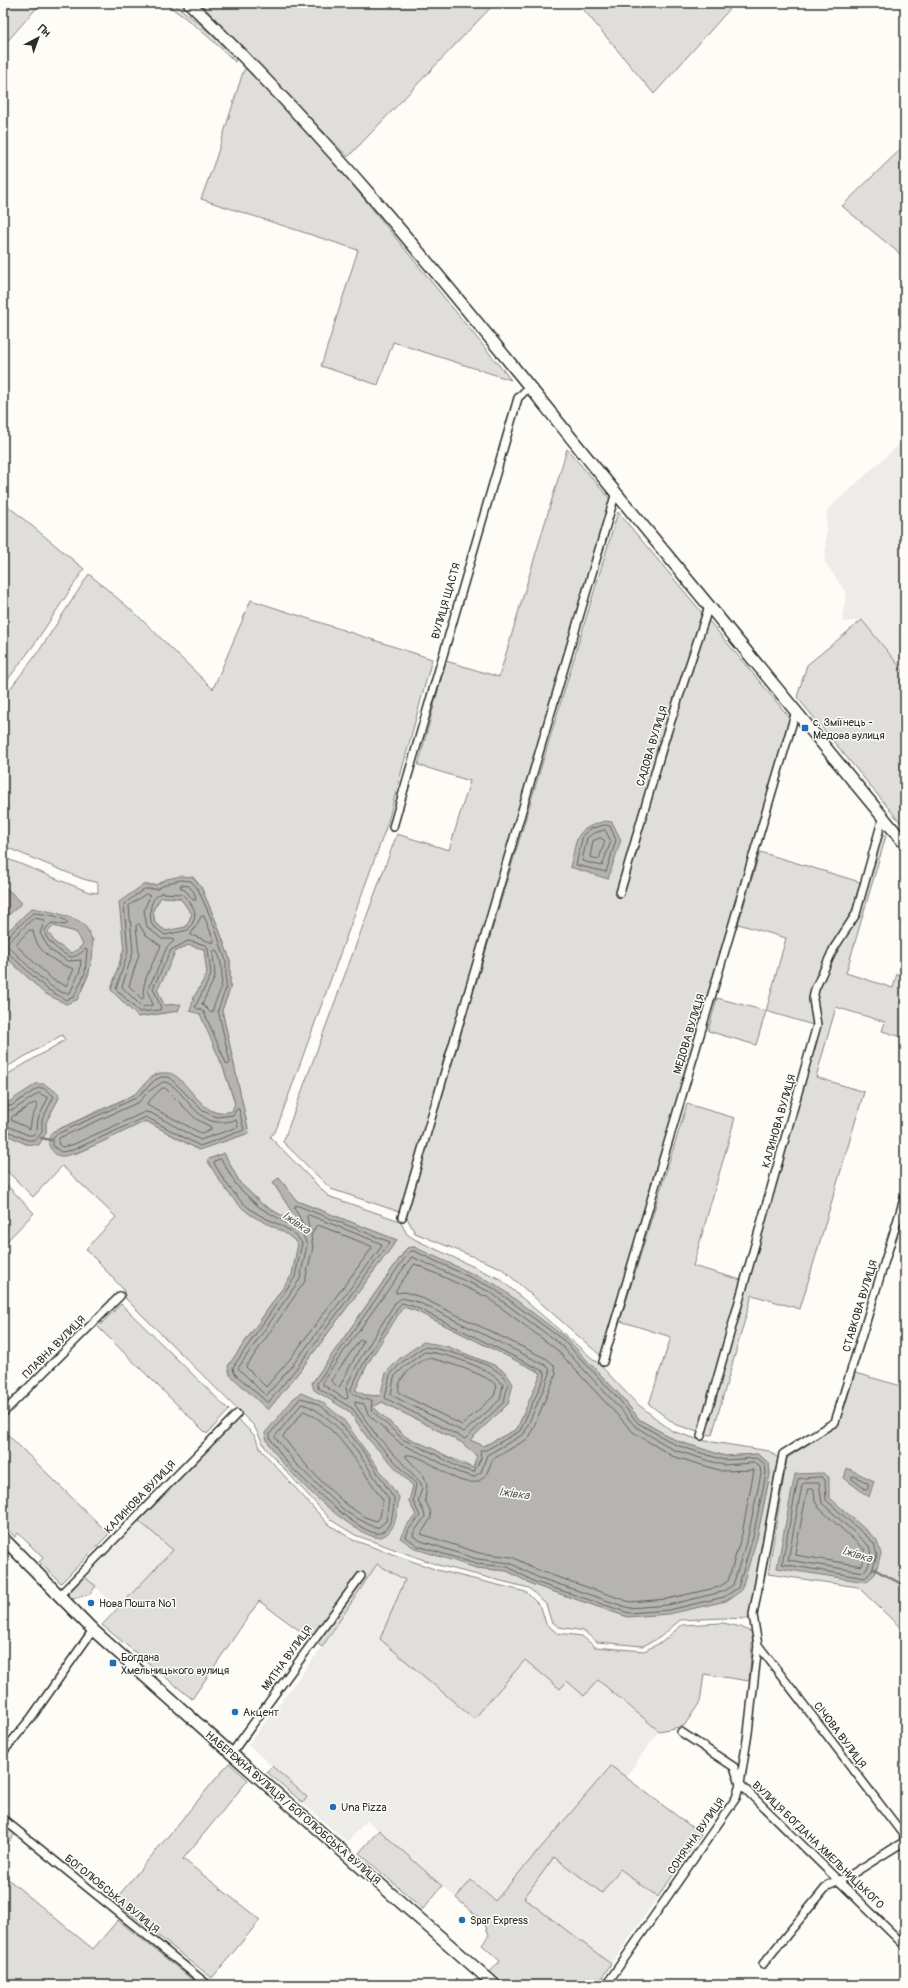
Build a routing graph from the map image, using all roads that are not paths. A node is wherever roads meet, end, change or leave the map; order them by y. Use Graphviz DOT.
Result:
graph roads {
  1 [pos="189,3"];
  2 [pos="530,386"];
  3 [pos="616,492"];
  4 [pos="709,606"];
  5 [pos="796,711"];
  6 [pos="883,817"];
  7 [pos="393,827"];
  8 [pos="905,844"];
  9 [pos="620,894"];
  10 [pos="905,1196"];
  11 [pos="402,1217"];
  12 [pos="120,1296"];
  13 [pos="603,1362"];
  14 [pos="3,1413"];
  15 [pos="238,1414"];
  16 [pos="835,1422"];
  17 [pos="700,1436"];
  18 [pos="3,1538"];
  19 [pos="361,1576"];
  20 [pos="59,1596"];
  21 [pos="93,1630"];
  22 [pos="758,1645"];
  23 [pos="681,1732"];
  24 [pos="3,1752"];
  25 [pos="231,1754"];
  26 [pos="740,1784"];
  27 [pos="3,1819"];
  28 [pos="905,1837"];
  29 [pos="905,1841"];
  30 [pos="839,1882"];
  31 [pos="905,1946"];
  32 [pos="763,1964"];
  33 [pos="208,1985"];
  34 [pos="495,1985"];
  35 [pos="606,1985"];
  1 -- 2 [label="street"];
  2 -- 3 [label="street"];
  2 -- 7 [label="street, ВУЛИЦЯ ЩАСТЯ"];
  3 -- 4 [label="street"];
  3 -- 11 [label="street"];
  4 -- 5 [label="street"];
  4 -- 9 [label="street, САДОВА ВУЛИЦЯ"];
  5 -- 6 [label="street"];
  5 -- 13 [label="street, МЕДОВА ВУЛИЦЯ"];
  6 -- 8 [label="street"];
  6 -- 17 [label="street, КАЛИНОВА ВУЛИЦЯ"];
  10 -- 16 [label="street, СТАВКОВА ВУЛИЦЯ"];
  12 -- 14 [label="street, ПЛАВНА ВУЛИЦЯ"];
  15 -- 20 [label="street, КАЛИНОВА ВУЛИЦЯ"];
  16 -- 22 [label="street, СОНЯЧНА ВУЛИЦЯ"];
  18 -- 20 [label="street, НАБЕРЕЖНА ВУЛИЦЯ / БОГОЛЮБСЬКА ВУЛИЦЯ"];
  19 -- 25 [label="street, МИТНА ВУЛИЦЯ"];
  20 -- 21 [label="street, НАБЕРЕЖНА ВУЛИЦЯ / БОГОЛЮБСЬКА ВУЛИЦЯ"];
  21 -- 24 [label="street"];
  21 -- 25 [label="street, НАБЕРЕЖНА ВУЛИЦЯ / БОГОЛЮБСЬКА ВУЛИЦЯ"];
  22 -- 26 [label="street, СОНЯЧНА ВУЛИЦЯ"];
  22 -- 28 [label="street, СІЧОВА ВУЛИЦЯ"];
  23 -- 26 [label="street, ВУЛИЦЯ БОГДАНА ХМЕЛЬНИЦЬКОГО"];
  25 -- 34 [label="street, НАБЕРЕЖНА ВУЛИЦЯ / БОГОЛЮБСЬКА ВУЛИЦЯ"];
  26 -- 30 [label="street, ВУЛИЦЯ БОГДАНА ХМЕЛЬНИЦЬКОГО"];
  26 -- 35 [label="street, СОНЯЧНА ВУЛИЦЯ"];
  27 -- 33 [label="street, БОГОЛЮБСЬКА ВУЛИЦЯ"];
  29 -- 30 [label="street"];
  30 -- 31 [label="street, ВУЛИЦЯ БОГДАНА ХМЕЛЬНИЦЬКОГО"];
  30 -- 32 [label="street"];
}
